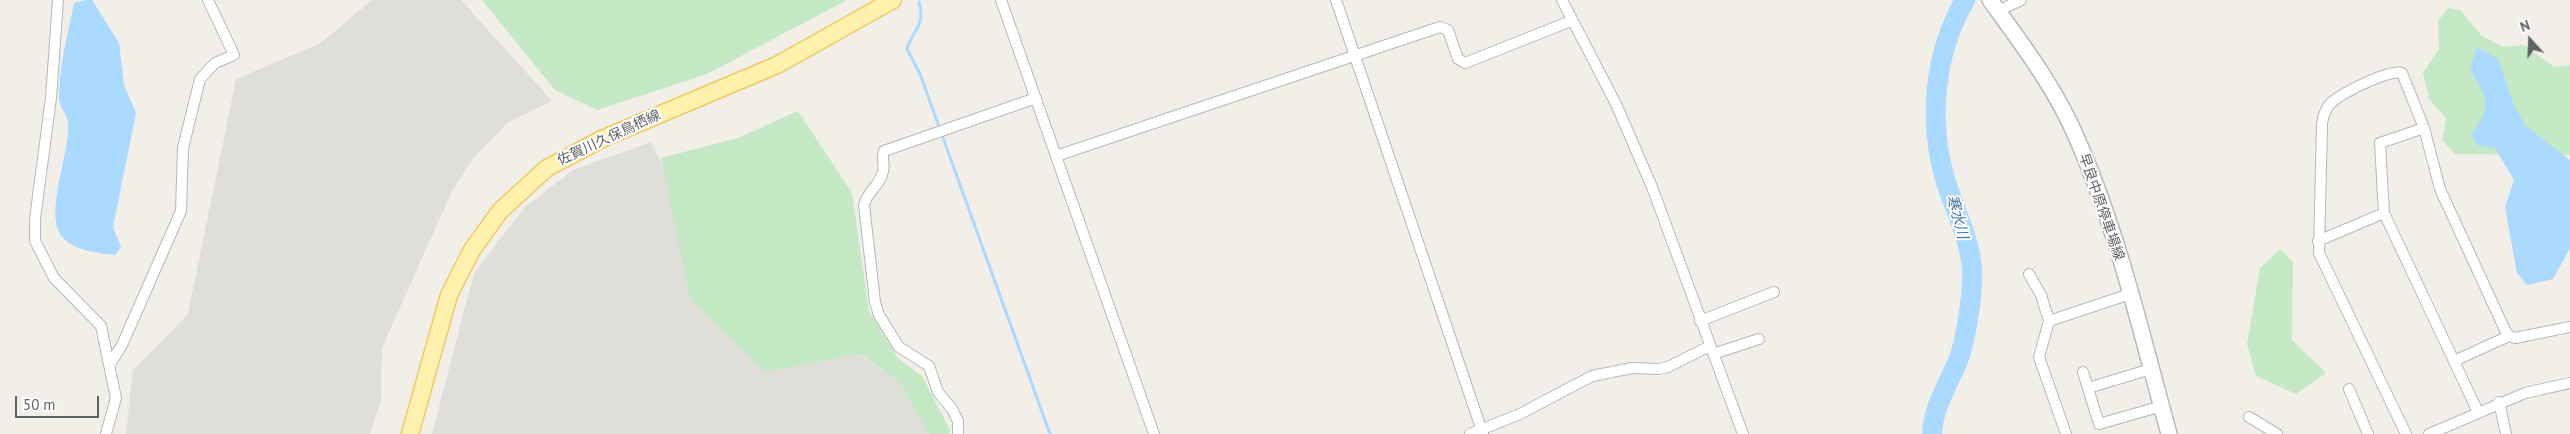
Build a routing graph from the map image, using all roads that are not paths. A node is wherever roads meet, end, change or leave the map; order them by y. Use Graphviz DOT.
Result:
graph roads {
  1 [pos="58,0"];
  2 [pos="208,0"];
  3 [pos="893,0"];
  4 [pos="1001,0"];
  5 [pos="1336,0"];
  6 [pos="1562,0"];
  7 [pos="2021,0"];
  8 [pos="1994,5"];
  9 [pos="1571,21"];
  10 [pos="1354,55"];
  11 [pos="1036,98"];
  12 [pos="2424,128"];
  13 [pos="1056,156"];
  14 [pos="2384,213"];
  15 [pos="2318,241"];
  16 [pos="2029,274"];
  17 [pos="1774,292"];
  18 [pos="2130,294"];
  19 [pos="2049,321"];
  20 [pos="1700,322"];
  21 [pos="2570,327"];
  22 [pos="2509,336"];
  23 [pos="1759,339"];
  24 [pos="1711,350"];
  25 [pos="2454,361"];
  26 [pos="110,364"];
  27 [pos="2151,369"];
  28 [pos="2083,372"];
  29 [pos="2570,383"];
  30 [pos="2088,388"];
  31 [pos="2349,389"];
  32 [pos="2499,402"];
  33 [pos="2162,406"];
  34 [pos="2478,412"];
  35 [pos="2249,417"];
  36 [pos="1482,432"];
  37 [pos="102,433"];
  38 [pos="410,434"];
  39 [pos="958,434"];
  40 [pos="1154,434"];
  41 [pos="1470,434"];
  42 [pos="1742,434"];
  43 [pos="2066,434"];
  44 [pos="2169,434"];
  45 [pos="2277,434"];
  46 [pos="2368,434"];
  47 [pos="2406,434"];
  48 [pos="2429,434"];
  49 [pos="2506,434"];
  1 -- 26 [label="street"];
  2 -- 26 [label="street"];
  3 -- 38 [label="main road, 佐賀川久保鳥栖線"];
  4 -- 11 [label="street"];
  5 -- 10 [label="street"];
  6 -- 9 [label="street"];
  7 -- 8 [label="street"];
  8 -- 18 [label="main road, 早良中原停車場線"];
  9 -- 10 [label="street"];
  9 -- 20 [label="street"];
  10 -- 13 [label="street"];
  10 -- 36 [label="street"];
  11 -- 13 [label="street"];
  11 -- 39 [label="street"];
  12 -- 14 [label="street"];
  12 -- 15 [label="street"];
  12 -- 22 [label="street"];
  13 -- 40 [label="street"];
  14 -- 15 [label="street"];
  14 -- 25 [label="street"];
  15 -- 47 [label="street"];
  16 -- 19 [label="street"];
  17 -- 20 [label="street"];
  18 -- 19 [label="street"];
  18 -- 27 [label="main road, 早良中原停車場線"];
  19 -- 43 [label="street"];
  20 -- 24 [label="street"];
  21 -- 22 [label="street"];
  22 -- 25 [label="street"];
  23 -- 24 [label="street"];
  24 -- 36 [label="street"];
  24 -- 42 [label="street"];
  25 -- 34 [label="street"];
  26 -- 37 [label="street"];
  27 -- 30 [label="street"];
  27 -- 33 [label="main road, 早良中原停車場線"];
  28 -- 30 [label="street"];
  29 -- 32 [label="street"];
  30 -- 33 [label="street"];
  31 -- 46 [label="street"];
  32 -- 34 [label="street"];
  32 -- 49 [label="street"];
  33 -- 44 [label="main road, 早良中原停車場線"];
  34 -- 48 [label="street"];
  35 -- 45 [label="street"];
  36 -- 41 [label="street"];
}
